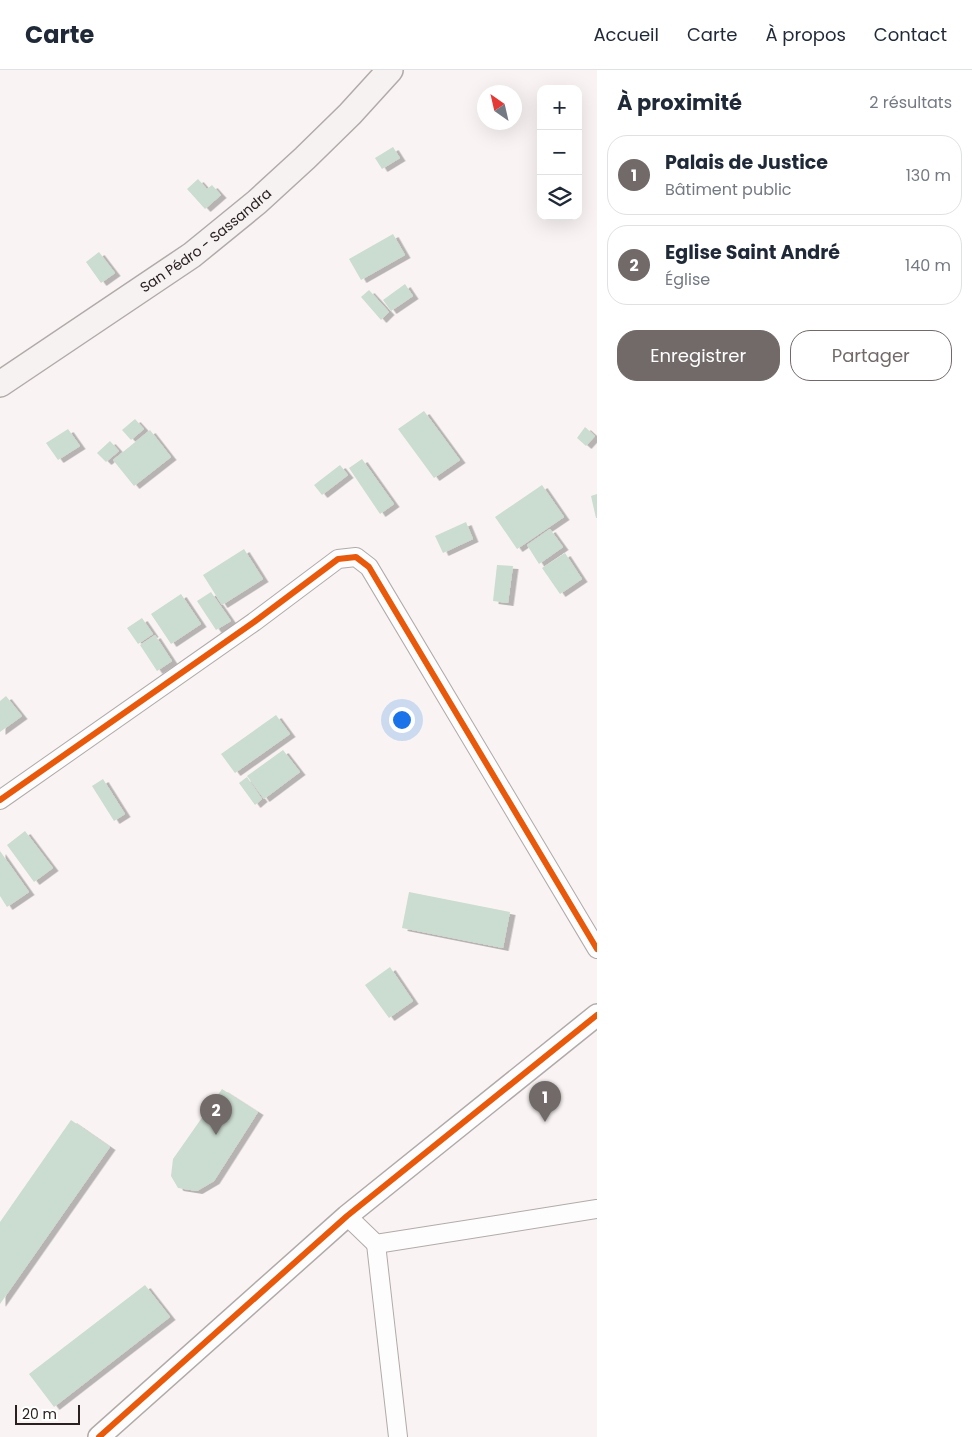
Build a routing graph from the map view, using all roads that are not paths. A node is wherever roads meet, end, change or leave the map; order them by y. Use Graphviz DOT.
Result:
graph roads {
  1 [pos="390,70"];
  2 [pos="0,384"];
  3 [pos="0,800"];
  4 [pos="597,949"];
  5 [pos="597,1015"];
  6 [pos="597,1209"];
  7 [pos="347,1216"];
  8 [pos="376,1244"];
  9 [pos="99,1437"];
  10 [pos="398,1437"];
  1 -- 2 [label="main road, San Pédro - Sassandra"];
  3 -- 4 [label="street"];
  5 -- 7 [label="street"];
  6 -- 8 [label="street"];
  7 -- 8 [label="street"];
  7 -- 9 [label="street"];
  8 -- 10 [label="street"];
}
